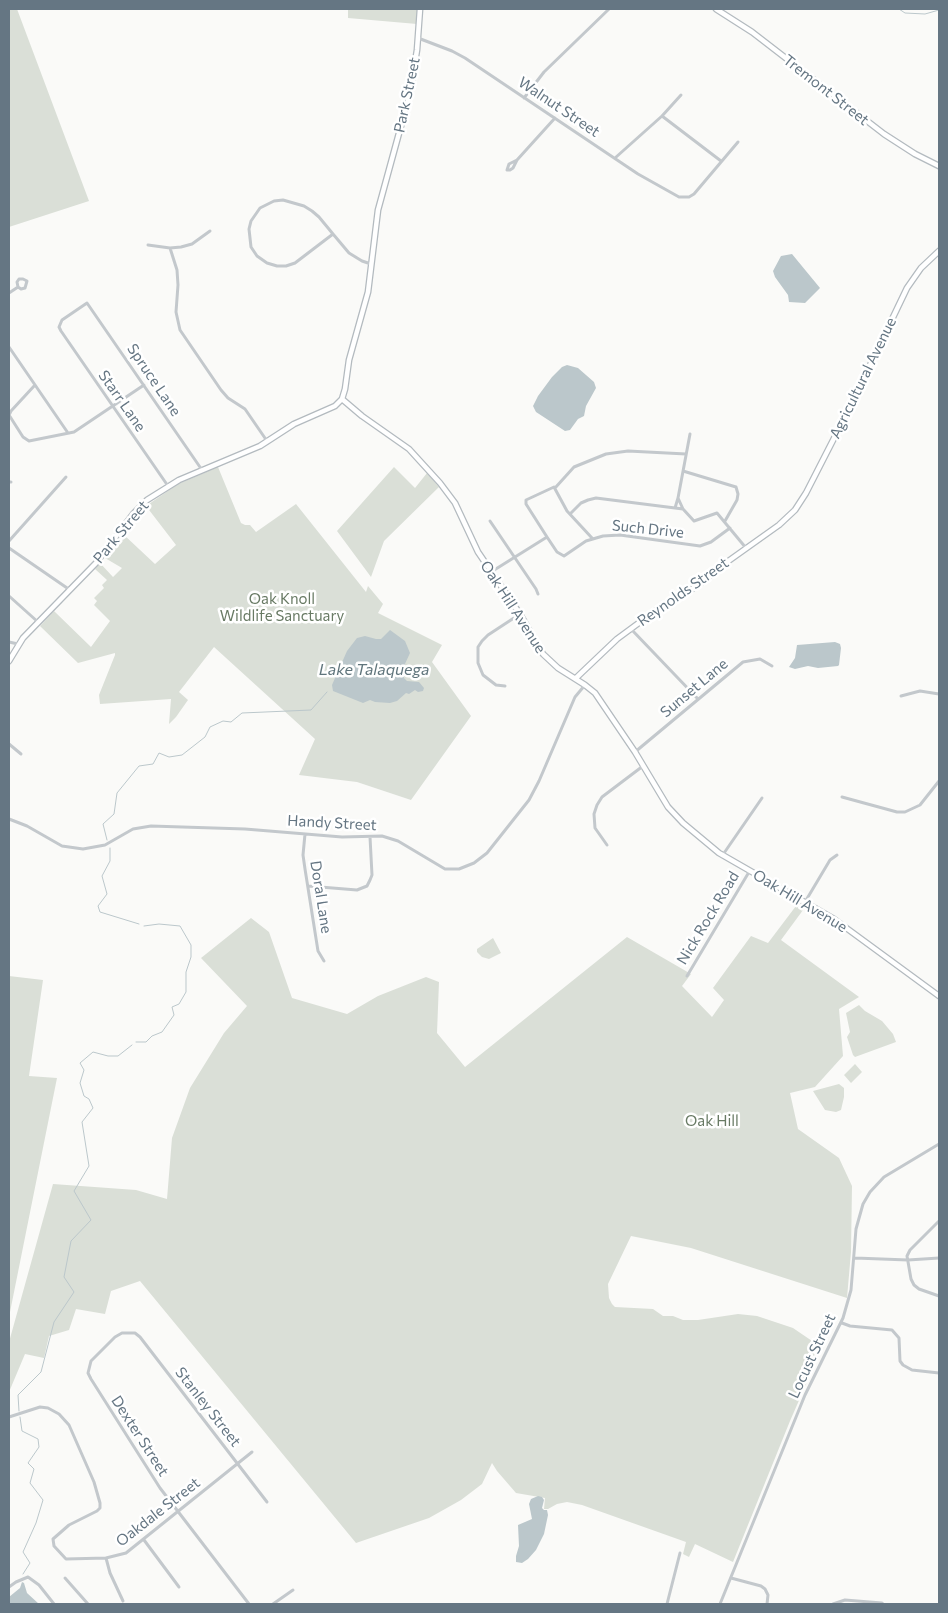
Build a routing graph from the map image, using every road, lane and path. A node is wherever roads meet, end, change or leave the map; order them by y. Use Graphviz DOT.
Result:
graph roads {
  1 [pos="420,9"];
  2 [pos="424,9"];
  3 [pos="609,9"];
  4 [pos="716,9"];
  5 [pos="420,16"];
  6 [pos="418,38"];
  7 [pos="681,95"];
  8 [pos="524,98"];
  9 [pos="662,116"];
  10 [pos="555,118"];
  11 [pos="738,142"];
  12 [pos="615,158"];
  13 [pos="517,160"];
  14 [pos="721,161"];
  15 [pos="939,166"];
  16 [pos="210,231"];
  17 [pos="333,234"];
  18 [pos="148,245"];
  19 [pos="170,248"];
  20 [pos="939,251"];
  21 [pos="372,264"];
  22 [pos="18,287"];
  23 [pos="9,293"];
  24 [pos="59,327"];
  25 [pos="9,347"];
  26 [pos="35,385"];
  27 [pos="144,385"];
  28 [pos="342,399"];
  29 [pos="113,407"];
  30 [pos="68,433"];
  31 [pos="690,434"];
  32 [pos="267,441"];
  33 [pos="686,454"];
  34 [pos="202,470"];
  35 [pos="683,471"];
  36 [pos="66,477"];
  37 [pos="168,486"];
  38 [pos="555,488"];
  39 [pos="678,498"];
  40 [pos="675,508"];
  41 [pos="683,509"];
  42 [pos="795,510"];
  43 [pos="570,514"];
  44 [pos="725,521"];
  45 [pos="490,522"];
  46 [pos="730,528"];
  47 [pos="547,537"];
  48 [pos="592,538"];
  49 [pos="9,541"];
  50 [pos="9,548"];
  51 [pos="746,548"];
  52 [pos="515,557"];
  53 [pos="491,572"];
  54 [pos="70,590"];
  55 [pos="538,594"];
  56 [pos="9,596"];
  57 [pos="520,614"];
  58 [pos="38,622"];
  59 [pos="630,629"];
  60 [pos="9,642"];
  61 [pos="18,644"];
  62 [pos="9,661"];
  63 [pos="772,666"];
  64 [pos="576,678"];
  65 [pos="585,684"];
  66 [pos="505,686"];
  67 [pos="939,694"];
  68 [pos="900,696"];
  69 [pos="698,698"];
  70 [pos="9,744"];
  71 [pos="635,752"];
  72 [pos="21,754"];
  73 [pos="644,766"];
  74 [pos="939,781"];
  75 [pos="842,797"];
  76 [pos="762,798"];
  77 [pos="9,819"];
  78 [pos="305,834"];
  79 [pos="370,837"];
  80 [pos="607,845"];
  81 [pos="837,855"];
  82 [pos="722,856"];
  83 [pos="750,872"];
  84 [pos="308,886"];
  85 [pos="805,902"];
  86 [pos="324,961"];
  87 [pos="687,976"];
  88 [pos="939,996"];
  89 [pos="939,1144"];
  90 [pos="939,1221"];
  91 [pos="855,1258"];
  92 [pos="939,1258"];
  93 [pos="908,1260"];
  94 [pos="939,1296"];
  95 [pos="842,1323"];
  96 [pos="127,1332"];
  97 [pos="939,1373"];
  98 [pos="9,1417"];
  99 [pos="252,1452"];
  100 [pos="237,1463"];
  101 [pos="267,1502"];
  102 [pos="178,1512"];
  103 [pos="144,1540"];
  104 [pos="680,1553"];
  105 [pos="106,1558"];
  106 [pos="65,1578"];
  107 [pos="731,1578"];
  108 [pos="179,1586"];
  109 [pos="9,1587"];
  110 [pos="293,1590"];
  111 [pos="123,1601"];
  112 [pos="54,1604"];
  113 [pos="88,1604"];
  114 [pos="248,1604"];
  115 [pos="273,1604"];
  116 [pos="666,1604"];
  117 [pos="720,1604"];
  118 [pos="768,1604"];
  119 [pos="833,1604"];
  120 [pos="883,1604"];
  1 -- 5 [label="main road, Park Street"];
  2 -- 5 [label="street"];
  3 -- 8 [label="street"];
  4 -- 15 [label="main road, Tremont Street"];
  5 -- 6 [label="main road, Park Street"];
  6 -- 8 [label="street, Walnut Street"];
  6 -- 21 [label="main road, Park Street"];
  7 -- 9 [label="street"];
  8 -- 10 [label="street, Walnut Street"];
  9 -- 12 [label="street"];
  9 -- 14 [label="street"];
  10 -- 12 [label="street, Walnut Street"];
  10 -- 13 [label="street"];
  11 -- 14 [label="street"];
  12 -- 14 [label="street, Walnut Street"];
  16 -- 19 [label="street"];
  17 -- 17 [label="street"];
  17 -- 21 [label="street"];
  18 -- 19 [label="street"];
  19 -- 32 [label="street"];
  20 -- 42 [label="main road, Agricultural Avenue"];
  21 -- 28 [label="main road"];
  22 -- 23 [label="street"];
  24 -- 27 [label="street, Spruce Lane"];
  24 -- 29 [label="street, Starr Lane"];
  25 -- 26 [label="street"];
  26 -- 30 [label="street"];
  26 -- 30 [label="street"];
  27 -- 29 [label="street"];
  27 -- 34 [label="street, Spruce Lane"];
  28 -- 32 [label="main road, Park Street"];
  28 -- 53 [label="main road, Oak Hill Avenue"];
  29 -- 30 [label="street"];
  29 -- 37 [label="street, Starr Lane"];
  31 -- 33 [label="street"];
  32 -- 34 [label="main road, Park Street"];
  33 -- 35 [label="street"];
  33 -- 38 [label="street"];
  34 -- 37 [label="main road, Park Street"];
  35 -- 39 [label="street"];
  35 -- 44 [label="street"];
  36 -- 49 [label="street"];
  37 -- 54 [label="main road, Park Street"];
  38 -- 43 [label="street"];
  38 -- 47 [label="street"];
  39 -- 40 [label="street"];
  39 -- 41 [label="street"];
  40 -- 41 [label="street"];
  40 -- 43 [label="street"];
  41 -- 44 [label="street"];
  42 -- 51 [label="main road, Reynolds Street"];
  43 -- 48 [label="street"];
  44 -- 46 [label="street"];
  45 -- 52 [label="street"];
  46 -- 48 [label="street, Such Drive"];
  46 -- 51 [label="street"];
  47 -- 48 [label="street, Such Drive"];
  47 -- 52 [label="street"];
  50 -- 54 [label="street"];
  51 -- 59 [label="main road, Reynolds Street"];
  52 -- 53 [label="street"];
  52 -- 55 [label="street"];
  53 -- 57 [label="main road, Oak Hill Avenue"];
  54 -- 58 [label="main road, Park Street"];
  56 -- 58 [label="street"];
  57 -- 64 [label="main road, Oak Hill Avenue"];
  57 -- 66 [label="street"];
  58 -- 61 [label="main road, Park Street"];
  59 -- 64 [label="main road, Reynolds Street"];
  59 -- 69 [label="street"];
  60 -- 61 [label="street"];
  61 -- 62 [label="main road, Park Street"];
  63 -- 69 [label="street, Sunset Lane"];
  64 -- 65 [label="main road, Oak Hill Avenue"];
  65 -- 71 [label="main road, Oak Hill Avenue"];
  65 -- 79 [label="street, Handy Street"];
  67 -- 68 [label="street"];
  69 -- 71 [label="street, Sunset Lane"];
  70 -- 72 [label="street"];
  71 -- 73 [label="main road, Oak Hill Avenue"];
  73 -- 80 [label="street"];
  73 -- 82 [label="main road, Oak Hill Avenue"];
  74 -- 75 [label="street"];
  76 -- 82 [label="street"];
  77 -- 78 [label="street, Handy Street"];
  78 -- 79 [label="street, Handy Street"];
  78 -- 84 [label="street, Doral Lane"];
  79 -- 84 [label="street"];
  81 -- 85 [label="street"];
  82 -- 83 [label="main road, Oak Hill Avenue"];
  83 -- 85 [label="main road, Oak Hill Avenue"];
  83 -- 87 [label="street, Nick Rock Road"];
  84 -- 86 [label="street, Doral Lane"];
  85 -- 88 [label="main road, Oak Hill Avenue"];
  89 -- 91 [label="street, Locust Street"];
  90 -- 93 [label="street"];
  91 -- 93 [label="street"];
  91 -- 95 [label="street, Locust Street"];
  92 -- 93 [label="street"];
  93 -- 94 [label="street"];
  95 -- 97 [label="street"];
  95 -- 107 [label="street, Locust Street"];
  96 -- 100 [label="street, Stanley Street"];
  96 -- 102 [label="street, Dexter Street"];
  98 -- 105 [label="street, Oakdale Street"];
  99 -- 100 [label="street, Oakdale Street"];
  100 -- 101 [label="street, Stanley Street"];
  100 -- 102 [label="street, Oakdale Street"];
  102 -- 103 [label="street, Oakdale Street"];
  102 -- 114 [label="street, Dexter Street"];
  103 -- 105 [label="street, Oakdale Street"];
  103 -- 108 [label="street"];
  104 -- 116 [label="street"];
  105 -- 111 [label="street"];
  106 -- 113 [label="street"];
  107 -- 117 [label="street, Locust Street"];
  107 -- 118 [label="street"];
  109 -- 112 [label="street"];
  110 -- 115 [label="street"];
  119 -- 120 [label="street"];
}
